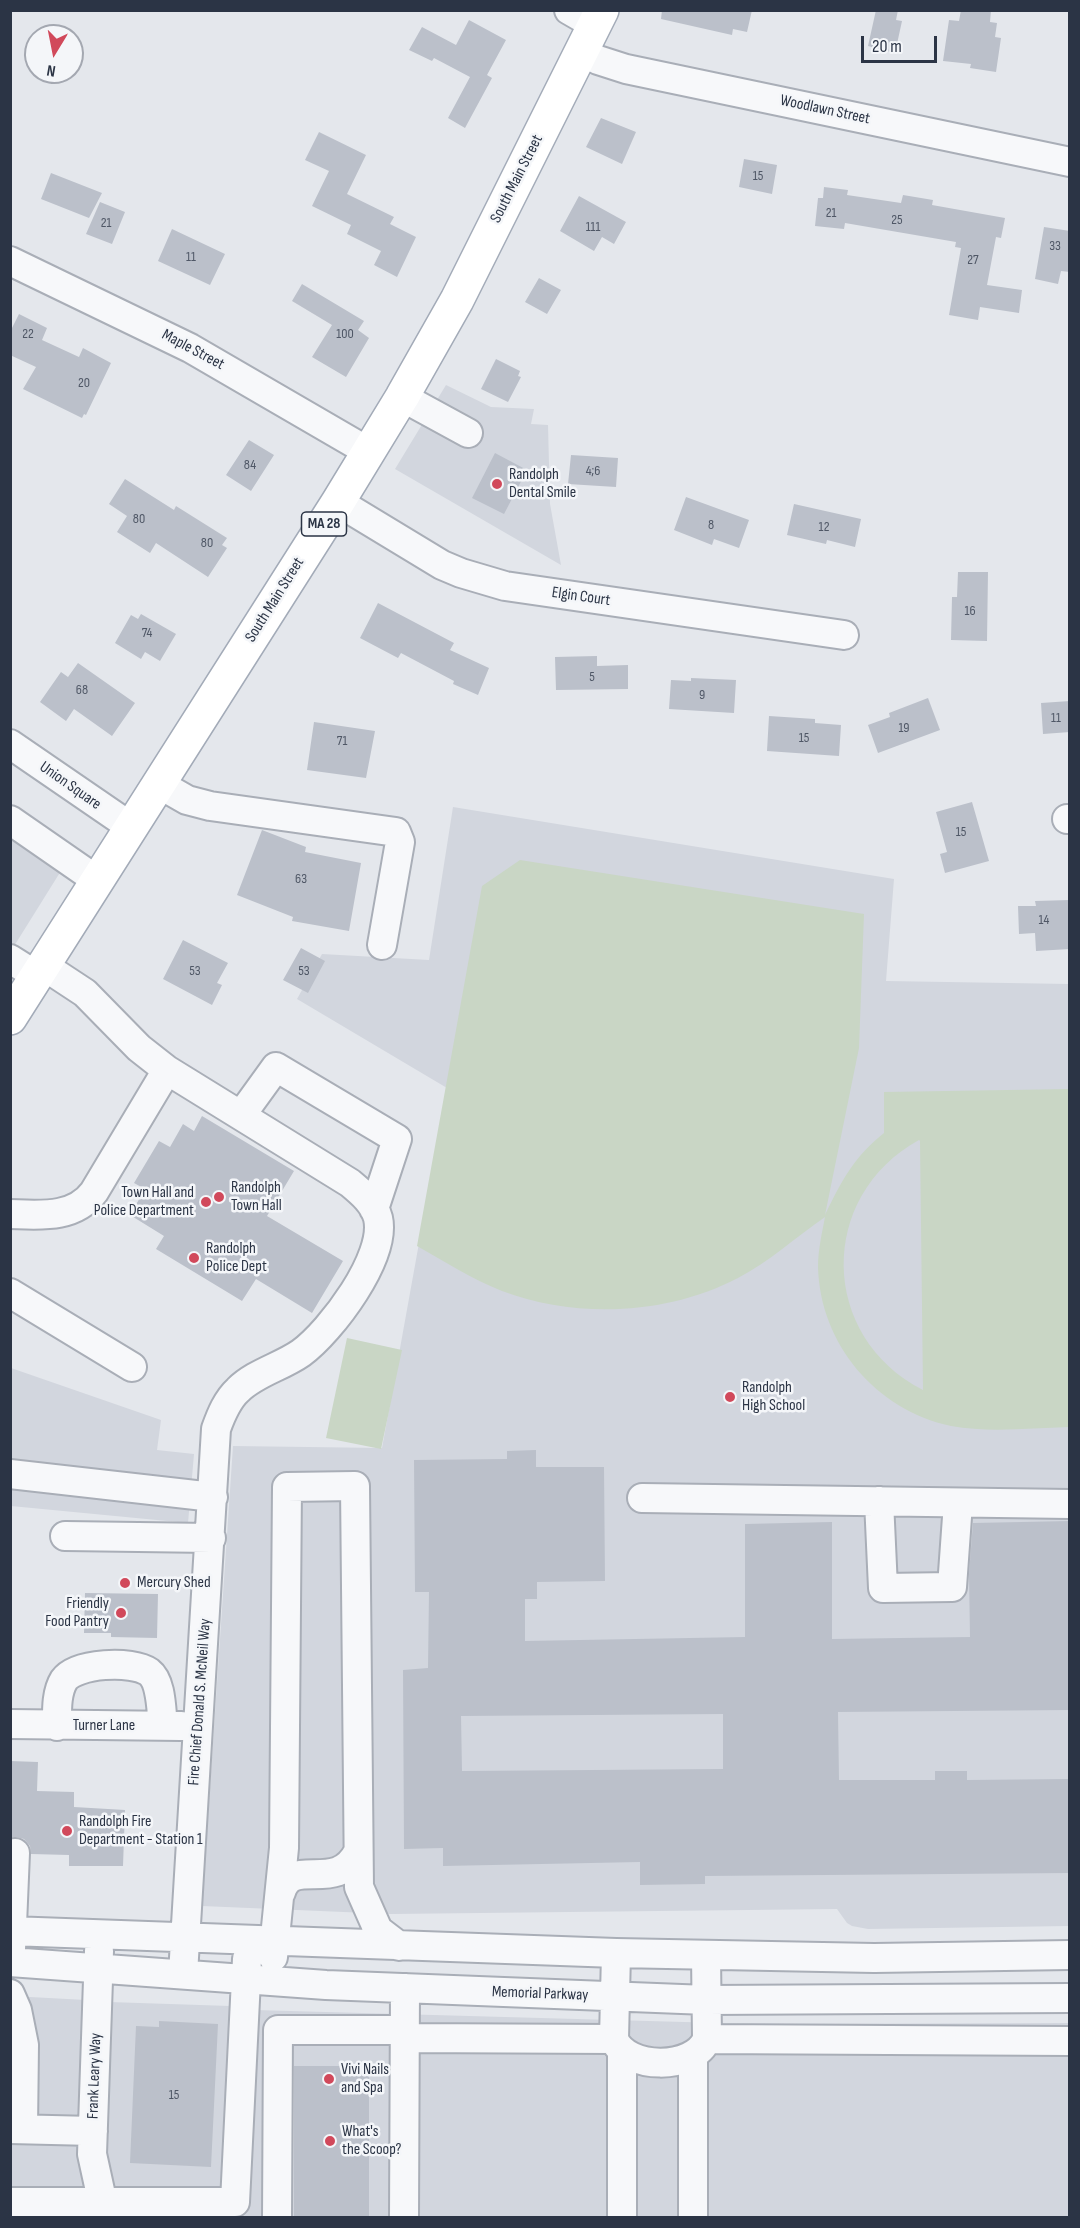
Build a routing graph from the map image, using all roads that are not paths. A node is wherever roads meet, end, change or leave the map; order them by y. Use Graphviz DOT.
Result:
graph roads {
  1 [pos="587,24"];
  2 [pos="1070,162"];
  3 [pos="10,261"];
  4 [pos="402,397"];
  5 [pos="468,433"];
  6 [pos="369,452"];
  7 [pos="338,502"];
  8 [pos="844,635"];
  9 [pos="10,744"];
  10 [pos="159,783"];
  11 [pos="10,820"];
  12 [pos="131,827"];
  13 [pos="98,881"];
  14 [pos="382,945"];
  15 [pos="30,967"];
  16 [pos="10,1018"];
  17 [pos="167,1070"];
  18 [pos="242,1114"];
  19 [pos="374,1209"];
  20 [pos="10,1214"];
  21 [pos="10,1293"];
  22 [pos="132,1367"];
  23 [pos="10,1474"];
  24 [pos="213,1497"];
  25 [pos="642,1498"];
  26 [pos="879,1501"];
  27 [pos="958,1503"];
  28 [pos="1070,1504"];
  29 [pos="65,1536"];
  30 [pos="211,1538"];
  31 [pos="10,1724"];
  32 [pos="57,1726"];
  33 [pos="163,1726"];
  34 [pos="198,1727"];
  35 [pos="358,1852"];
  36 [pos="15,1853"];
  37 [pos="281,1892"];
  38 [pos="11,1931"];
  39 [pos="99,1934"];
  40 [pos="185,1937"];
  41 [pos="261,1940"];
  42 [pos="399,1946"];
  43 [pos="616,1953"];
  44 [pos="706,1955"];
  45 [pos="1070,1955"];
  46 [pos="11,1962"];
  47 [pos="98,1968"];
  48 [pos="183,1974"];
  49 [pos="259,1980"];
  50 [pos="405,1988"];
  51 [pos="10,1994"];
  52 [pos="614,1996"];
  53 [pos="1040,1998"];
  54 [pos="1070,1998"];
  55 [pos="707,2000"];
  56 [pos="404,2034"];
  57 [pos="1040,2041"];
  58 [pos="1070,2041"];
  59 [pos="618,2045"];
  60 [pos="700,2048"];
  61 [pos="17,2129"];
  62 [pos="93,2131"];
  63 [pos="10,2202"];
  64 [pos="104,2210"];
  65 [pos="277,2217"];
  66 [pos="404,2217"];
  67 [pos="622,2217"];
  68 [pos="693,2217"];
  1 -- 2 [label="street, Woodlawn Street"];
  1 -- 4 [label="main road, South Main Street / MA 28"];
  3 -- 6 [label="street, Maple Street"];
  4 -- 5 [label="street"];
  4 -- 6 [label="main road, South Main Street / MA 28"];
  6 -- 7 [label="main road, South Main Street / MA 28"];
  7 -- 8 [label="street, Elgin Court"];
  7 -- 10 [label="main road, South Main Street / MA 28"];
  9 -- 12 [label="street, Union Square"];
  10 -- 12 [label="main road, South Main Street / MA 28"];
  10 -- 14 [label="street"];
  11 -- 13 [label="street"];
  12 -- 13 [label="main road, South Main Street / MA 28"];
  13 -- 15 [label="main road, South Main Street / MA 28"];
  15 -- 16 [label="main road, South Main Street / MA 28"];
  15 -- 17 [label="street"];
  17 -- 18 [label="street"];
  17 -- 20 [label="street"];
  18 -- 19 [label="street"];
  18 -- 19 [label="street"];
  19 -- 24 [label="street, Fire Chief Donald S. McNeil Way"];
  21 -- 22 [label="street"];
  23 -- 24 [label="street"];
  24 -- 30 [label="street, Fire Chief Donald S. McNeil Way"];
  25 -- 26 [label="street"];
  26 -- 27 [label="street"];
  26 -- 27 [label="street"];
  27 -- 28 [label="street"];
  29 -- 30 [label="street"];
  30 -- 34 [label="street, Fire Chief Donald S. McNeil Way"];
  31 -- 32 [label="street, Turner Lane"];
  32 -- 33 [label="street, Turner Lane"];
  32 -- 33 [label="street"];
  33 -- 34 [label="street, Turner Lane"];
  34 -- 40 [label="street, Fire Chief Donald S. McNeil Way"];
  35 -- 37 [label="street"];
  35 -- 37 [label="street"];
  35 -- 42 [label="street"];
  36 -- 38 [label="street"];
  37 -- 41 [label="street"];
  38 -- 39 [label="street"];
  38 -- 46 [label="street"];
  39 -- 40 [label="street"];
  39 -- 47 [label="street, Frank Leary Way"];
  40 -- 41 [label="street"];
  40 -- 48 [label="street, Fire Chief Donald S. McNeil Way"];
  41 -- 42 [label="street"];
  41 -- 49 [label="street"];
  42 -- 43 [label="street"];
  43 -- 44 [label="street"];
  43 -- 52 [label="street"];
  44 -- 45 [label="street"];
  44 -- 55 [label="street"];
  46 -- 47 [label="street, Memorial Parkway"];
  47 -- 48 [label="street, Memorial Parkway"];
  47 -- 62 [label="street, Frank Leary Way"];
  48 -- 49 [label="street, Memorial Parkway"];
  49 -- 50 [label="street, Memorial Parkway"];
  49 -- 64 [label="street"];
  50 -- 52 [label="street, Memorial Parkway"];
  50 -- 56 [label="street"];
  51 -- 61 [label="street"];
  52 -- 55 [label="street, Memorial Parkway"];
  52 -- 59 [label="street"];
  53 -- 54 [label="street, Memorial Parkway"];
  53 -- 55 [label="street, Memorial Parkway"];
  53 -- 57 [label="street"];
  55 -- 60 [label="street"];
  56 -- 59 [label="street"];
  56 -- 65 [label="street"];
  56 -- 66 [label="street"];
  57 -- 58 [label="street"];
  57 -- 60 [label="street"];
  59 -- 60 [label="street"];
  59 -- 67 [label="street"];
  60 -- 68 [label="street"];
  61 -- 62 [label="street"];
  62 -- 64 [label="street, Frank Leary Way"];
  63 -- 64 [label="street"];
}
